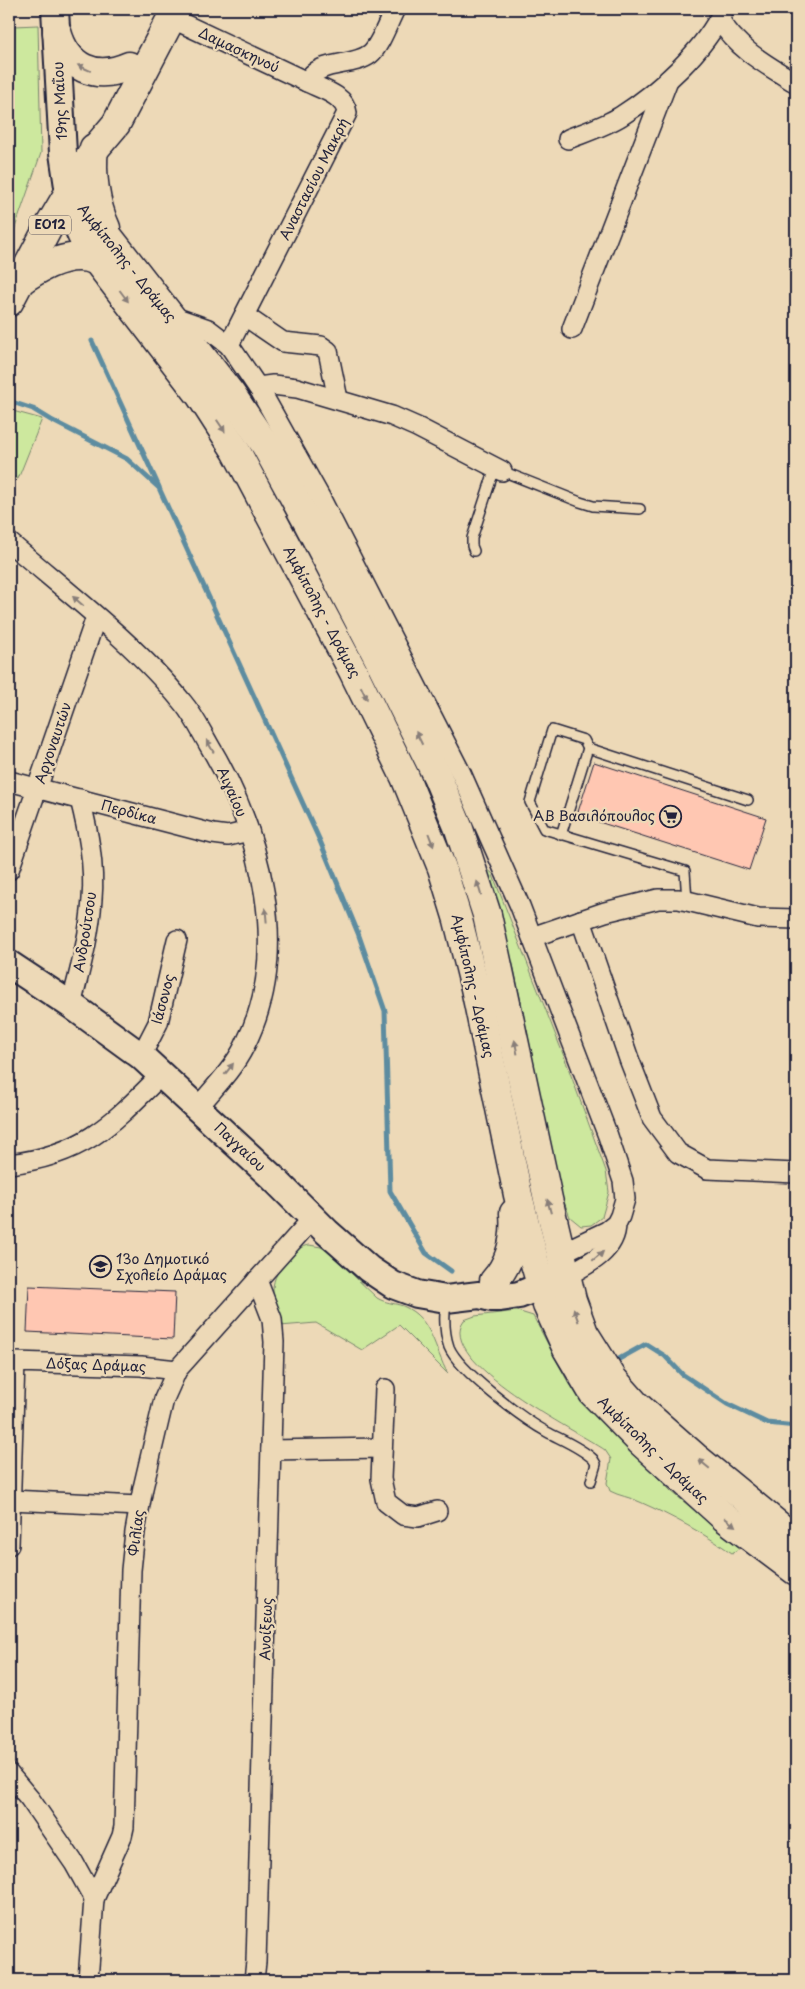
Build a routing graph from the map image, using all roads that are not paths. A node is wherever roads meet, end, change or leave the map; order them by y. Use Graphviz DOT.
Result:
graph roads {
  1 [pos="396,9"];
  2 [pos="169,12"];
  3 [pos="721,14"];
  4 [pos="56,20"];
  5 [pos="129,66"];
  6 [pos="668,80"];
  7 [pos="307,82"];
  8 [pos="796,83"];
  9 [pos="568,139"];
  10 [pos="94,150"];
  11 [pos="69,193"];
  12 [pos="104,250"];
  13 [pos="14,293"];
  14 [pos="171,316"];
  15 [pos="245,316"];
  16 [pos="572,329"];
  17 [pos="229,345"];
  18 [pos="258,387"];
  19 [pos="338,399"];
  20 [pos="498,470"];
  21 [pos="640,509"];
  22 [pos="9,542"];
  23 [pos="474,551"];
  24 [pos="96,617"];
  25 [pos="588,748"];
  26 [pos="9,781"];
  27 [pos="37,788"];
  28 [pos="80,799"];
  29 [pos="748,800"];
  30 [pos="249,831"];
  31 [pos="561,835"];
  32 [pos="9,870"];
  33 [pos="687,901"];
  34 [pos="796,919"];
  35 [pos="581,920"];
  36 [pos="532,937"];
  37 [pos="178,940"];
  38 [pos="9,964"];
  39 [pos="71,1005"];
  40 [pos="141,1056"];
  41 [pos="162,1074"];
  42 [pos="499,1102"];
  43 [pos="198,1108"];
  44 [pos="9,1164"];
  45 [pos="796,1172"];
  46 [pos="313,1218"];
  47 [pos="563,1264"];
  48 [pos="538,1275"];
  49 [pos="258,1280"];
  50 [pos="469,1293"];
  51 [pos="177,1370"];
  52 [pos="595,1374"];
  53 [pos="385,1389"];
  54 [pos="381,1448"];
  55 [pos="271,1450"];
  56 [pos="591,1481"];
  57 [pos="10,1500"];
  58 [pos="139,1506"];
  59 [pos="436,1511"];
  60 [pos="796,1540"];
  61 [pos="9,1545"];
  62 [pos="796,1571"];
  63 [pos="9,1774"];
  64 [pos="94,1899"];
  65 [pos="88,1980"];
  66 [pos="254,1980"];
  1 -- 7 [label="street"];
  2 -- 5 [label="main road, ΕΟ12"];
  2 -- 7 [label="street, Δαμασκηνού"];
  2 -- 10 [label="main road, ΕΟ12"];
  3 -- 6 [label="street"];
  3 -- 8 [label="street"];
  5 -- 4 [label="main road, one-way"];
  4 -- 11 [label="main road, 19ης Μαΐου"];
  5 -- 10 [label="main road, ΕΟ12"];
  6 -- 9 [label="street"];
  6 -- 16 [label="street"];
  7 -- 15 [label="street, Αναστασίου Μακρή"];
  10 -- 11 [label="main road, ΕΟ12"];
  10 -- 12 [label="main road"];
  11 -- 12 [label="main road, Αμφίπολης - Δράμας"];
  11 -- 13 [label="main road, ΕΟ12"];
  12 -- 13 [label="main road"];
  12 -- 14 [label="main road, Αμφίπολης - Δράμας"];
  12 -- 42 [label="main road, Αμφίπολης - Δράμας, one-way"];
  14 -- 17 [label="street"];
  47 -- 14 [label="main road, Αμφίπολης - Δράμας, one-way"];
  15 -- 17 [label="street, Αναστασίου Μακρή"];
  15 -- 19 [label="street"];
  17 -- 18 [label="street"];
  18 -- 19 [label="street"];
  18 -- 36 [label="street"];
  19 -- 20 [label="street"];
  20 -- 21 [label="lane"];
  20 -- 23 [label="lane"];
  24 -- 22 [label="street, Αιγαίου, one-way"];
  24 -- 27 [label="street, Αργοναυτών"];
  30 -- 24 [label="street, Αιγαίου, one-way"];
  25 -- 29 [label="lane"];
  25 -- 31 [label="lane"];
  25 -- 31 [label="lane"];
  26 -- 27 [label="street, Περδίκα"];
  27 -- 28 [label="street, Περδίκα"];
  27 -- 32 [label="street, Αργοναυτών"];
  28 -- 30 [label="street, Περδίκα"];
  28 -- 39 [label="street, Ανδρούτσου"];
  43 -- 30 [label="street, Αιγαίου, one-way"];
  31 -- 33 [label="lane"];
  33 -- 34 [label="street"];
  33 -- 35 [label="street"];
  35 -- 36 [label="street"];
  35 -- 45 [label="street"];
  36 -- 47 [label="street"];
  37 -- 40 [label="street, Ιάσονος"];
  38 -- 39 [label="main road, Παγγαίου"];
  39 -- 40 [label="main road, Παγγαίου"];
  40 -- 41 [label="main road, Παγγαίου"];
  41 -- 43 [label="main road, Παγγαίου"];
  41 -- 44 [label="street"];
  42 -- 48 [label="main road, Αμφίπολης - Δράμας"];
  42 -- 50 [label="main road"];
  43 -- 46 [label="main road, Παγγαίου"];
  46 -- 49 [label="street, Φιλίας"];
  46 -- 50 [label="main road, Παγγαίου"];
  47 -- 48 [label="main road"];
  52 -- 47 [label="main road, Αμφίπολης - Δράμας, one-way"];
  48 -- 50 [label="main road"];
  48 -- 52 [label="main road, Αμφίπολης - Δράμας"];
  49 -- 51 [label="street, Φιλίας"];
  49 -- 55 [label="street, Ανοίξεως"];
  50 -- 56 [label="lane"];
  51 -- 57 [label="street, Δόξας Δράμας"];
  51 -- 58 [label="street, Φιλίας"];
  60 -- 52 [label="main road, Αμφίπολης - Δράμας, one-way"];
  52 -- 62 [label="main road, Αμφίπολης - Δράμας, one-way"];
  53 -- 54 [label="street"];
  54 -- 55 [label="street"];
  54 -- 59 [label="street"];
  55 -- 66 [label="street, Ανοίξεως"];
  57 -- 58 [label="street"];
  57 -- 61 [label="street"];
  58 -- 64 [label="street, Φιλίας"];
  63 -- 64 [label="street"];
  64 -- 65 [label="street"];
}
